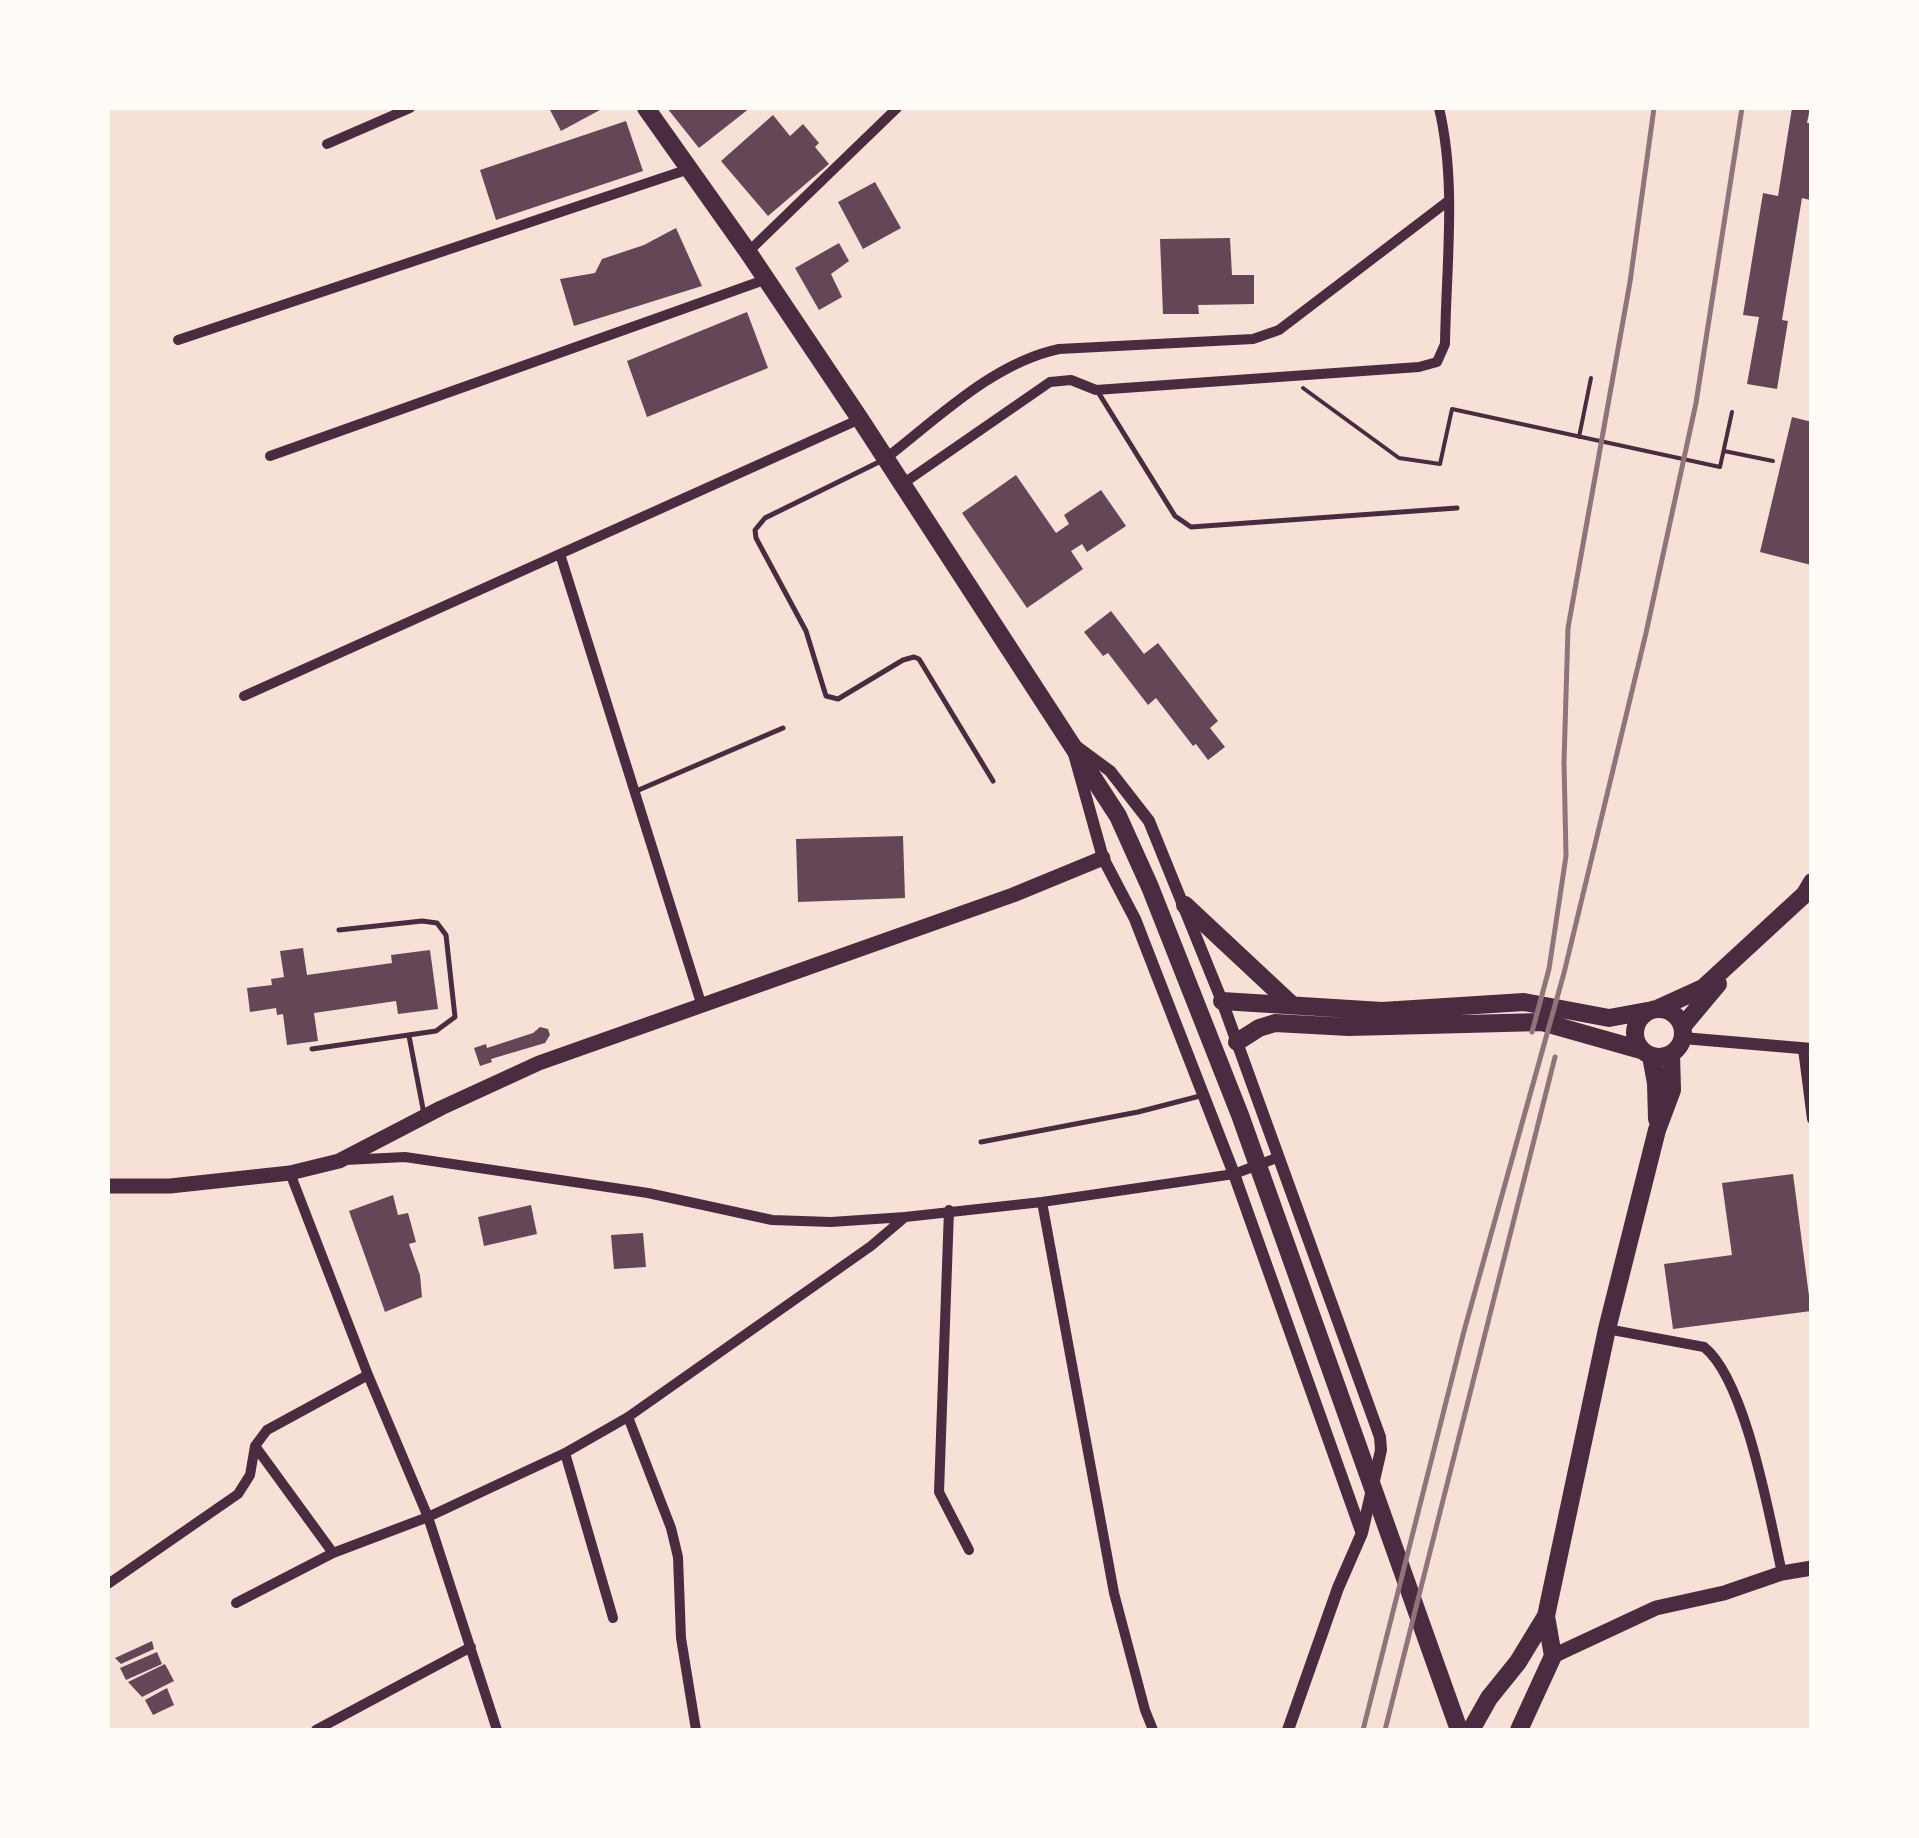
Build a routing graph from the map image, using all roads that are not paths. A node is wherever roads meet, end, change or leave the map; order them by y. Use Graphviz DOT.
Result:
graph roads {
  1 [pos="410,108"];
  2 [pos="646,108"];
  3 [pos="897,108"];
  4 [pos="1438,108"];
  5 [pos="326,144"];
  6 [pos="689,169"];
  7 [pos="1447,202"];
  8 [pos="748,252"];
  9 [pos="766,279"];
  10 [pos="178,340"];
  11 [pos="1096,390"];
  12 [pos="860,419"];
  13 [pos="270,456"];
  14 [pos="885,458"];
  15 [pos="900,485"];
  16 [pos="1457,508"];
  17 [pos="560,554"];
  18 [pos="244,696"];
  19 [pos="783,728"];
  20 [pos="1071,743"];
  21 [pos="994,781"];
  22 [pos="634,792"];
  23 [pos="1102,858"];
  24 [pos="1812,882"];
  25 [pos="1185,906"];
  26 [pos="339,930"];
  27 [pos="1733,963"];
  28 [pos="1222,1001"];
  29 [pos="700,1003"];
  30 [pos="1292,1005"];
  31 [pos="1653,1010"];
  32 [pos="1682,1033"];
  33 [pos="409,1036"];
  34 [pos="1237,1042"];
  35 [pos="312,1049"];
  36 [pos="1807,1049"];
  37 [pos="1646,1053"];
  38 [pos="1671,1054"];
  39 [pos="1203,1095"];
  40 [pos="425,1116"];
  41 [pos="1812,1119"];
  42 [pos="1657,1130"];
  43 [pos="982,1142"];
  44 [pos="1279,1157"];
  45 [pos="339,1161"];
  46 [pos="290,1173"];
  47 [pos="1234,1174"];
  48 [pos="108,1186"];
  49 [pos="1042,1202"];
  50 [pos="949,1210"];
  51 [pos="905,1218"];
  52 [pos="1607,1330"];
  53 [pos="368,1376"];
  54 [pos="628,1417"];
  55 [pos="255,1446"];
  56 [pos="565,1453"];
  57 [pos="428,1516"];
  58 [pos="1362,1534"];
  59 [pos="969,1550"];
  60 [pos="333,1553"];
  61 [pos="1812,1568"];
  62 [pos="1782,1573"];
  63 [pos="108,1584"];
  64 [pos="236,1602"];
  65 [pos="1546,1616"];
  66 [pos="612,1618"];
  67 [pos="470,1646"];
  68 [pos="1553,1656"];
  69 [pos="316,1730"];
  70 [pos="497,1730"];
  71 [pos="696,1730"];
  72 [pos="1153,1730"];
  73 [pos="1288,1730"];
  74 [pos="1460,1730"];
  75 [pos="1472,1730"];
  76 [pos="1518,1730"];
  1 -- 5 [label="street"];
  2 -- 6 [label="main road"];
  3 -- 8 [label="street"];
  4 -- 7 [label="street"];
  6 -- 8 [label="main road"];
  6 -- 10 [label="street"];
  7 -- 11 [label="street"];
  7 -- 14 [label="street"];
  8 -- 9 [label="main road"];
  9 -- 12 [label="main road"];
  9 -- 13 [label="street"];
  11 -- 15 [label="street"];
  11 -- 16 [label="lane"];
  12 -- 14 [label="main road"];
  12 -- 17 [label="street"];
  14 -- 15 [label="main road"];
  14 -- 21 [label="lane"];
  15 -- 20 [label="main road"];
  17 -- 18 [label="street"];
  17 -- 22 [label="street"];
  19 -- 22 [label="lane"];
  20 -- 23 [label="street"];
  20 -- 25 [label="street"];
  20 -- 74 [label="main road"];
  22 -- 29 [label="street"];
  23 -- 29 [label="main road"];
  23 -- 39 [label="street"];
  24 -- 27 [label="main road"];
  25 -- 28 [label="street"];
  25 -- 30 [label="main road"];
  26 -- 33 [label="lane"];
  27 -- 31 [label="main road"];
  27 -- 32 [label="main road"];
  28 -- 30 [label="main road"];
  28 -- 34 [label="street"];
  29 -- 40 [label="main road"];
  30 -- 31 [label="main road"];
  31 -- 32 [label="main road"];
  31 -- 37 [label="main road"];
  32 -- 36 [label="street"];
  32 -- 38 [label="main road"];
  33 -- 35 [label="lane"];
  33 -- 40 [label="lane"];
  34 -- 37 [label="main road"];
  34 -- 44 [label="street"];
  36 -- 41 [label="street"];
  37 -- 38 [label="main road"];
  37 -- 42 [label="main road"];
  38 -- 42 [label="main road"];
  39 -- 43 [label="lane"];
  39 -- 47 [label="street"];
  40 -- 45 [label="main road"];
  42 -- 52 [label="main road"];
  44 -- 47 [label="street"];
  44 -- 58 [label="street"];
  45 -- 46 [label="main road"];
  45 -- 51 [label="street"];
  46 -- 48 [label="main road"];
  46 -- 53 [label="street"];
  47 -- 49 [label="street"];
  47 -- 58 [label="street"];
  49 -- 50 [label="street"];
  49 -- 72 [label="street"];
  50 -- 51 [label="street"];
  50 -- 59 [label="street"];
  51 -- 54 [label="street"];
  52 -- 62 [label="street"];
  52 -- 65 [label="main road"];
  53 -- 55 [label="street"];
  53 -- 57 [label="street"];
  54 -- 56 [label="street"];
  54 -- 71 [label="street"];
  55 -- 60 [label="street"];
  55 -- 63 [label="street"];
  56 -- 57 [label="street"];
  56 -- 66 [label="street"];
  57 -- 60 [label="street"];
  57 -- 67 [label="street"];
  58 -- 73 [label="street"];
  60 -- 64 [label="street"];
  61 -- 62 [label="main road"];
  62 -- 68 [label="main road"];
  65 -- 68 [label="main road"];
  65 -- 75 [label="main road"];
  67 -- 69 [label="street"];
  67 -- 70 [label="street"];
  68 -- 76 [label="main road"];
}
